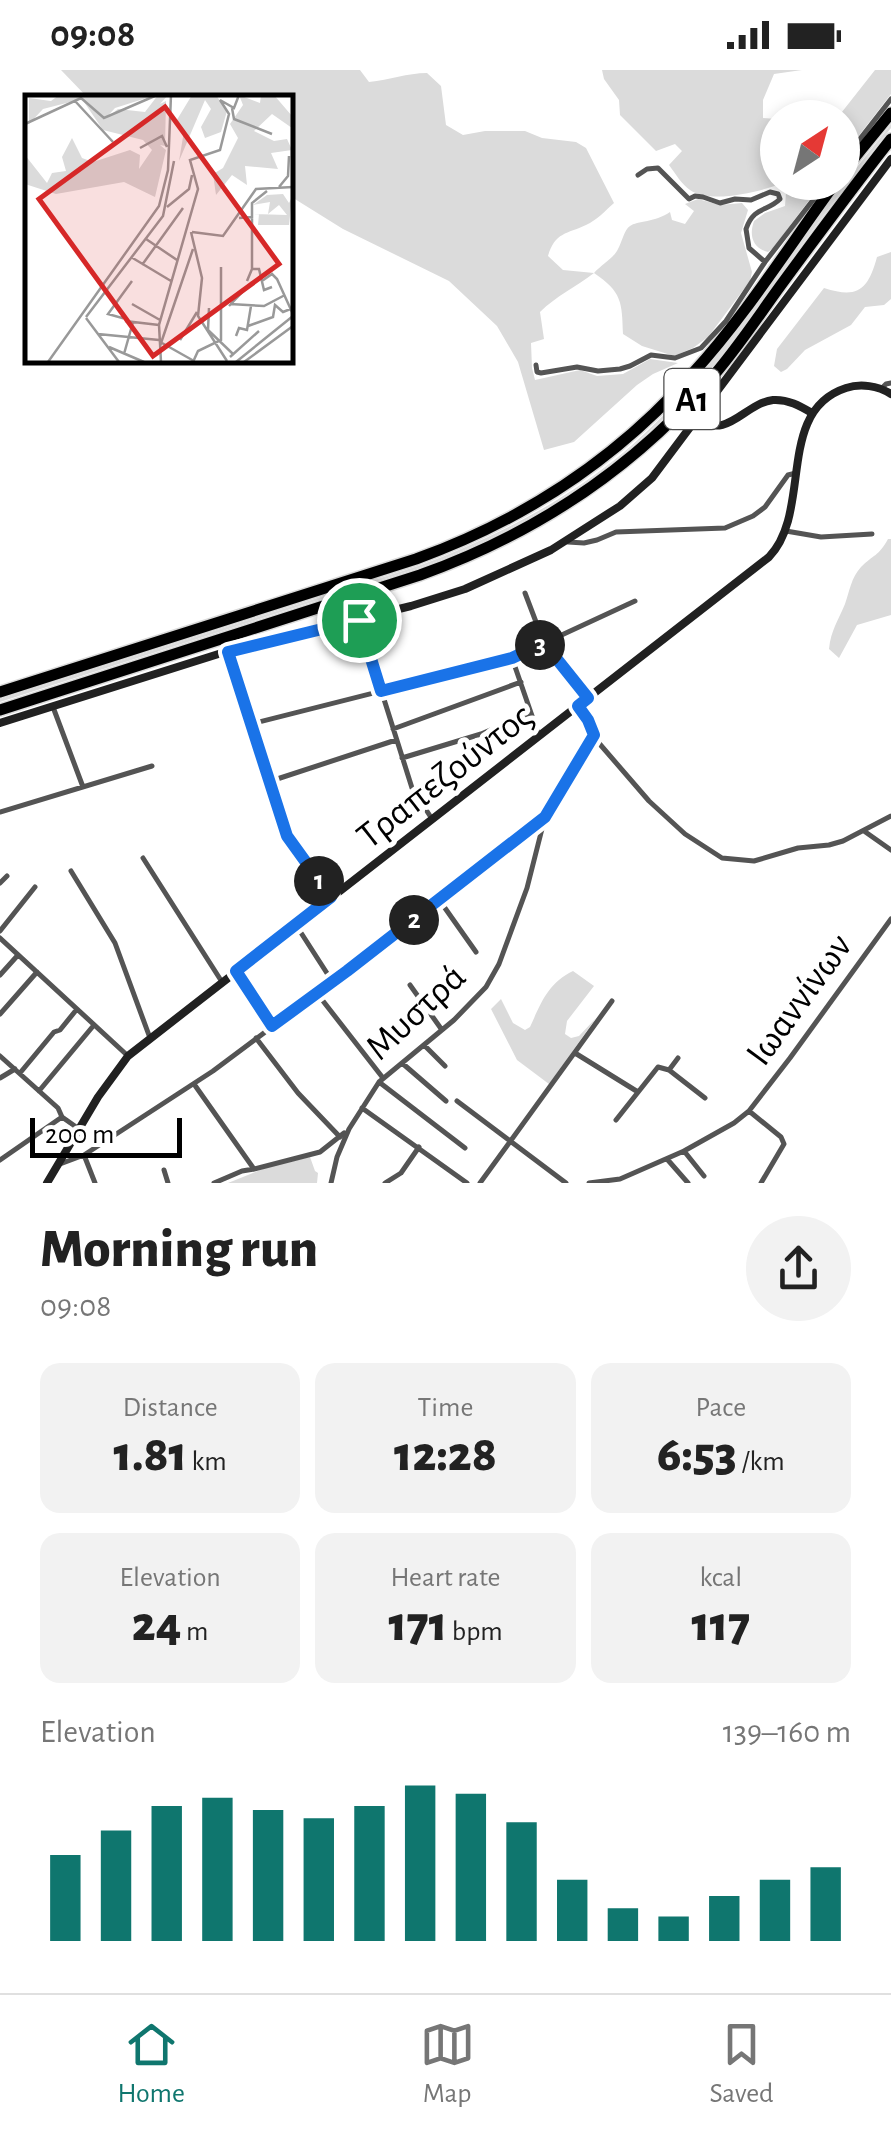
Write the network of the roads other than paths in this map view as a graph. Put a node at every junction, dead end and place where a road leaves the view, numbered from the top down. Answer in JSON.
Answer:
{"nodes":[{"id":1,"x":891,"y":100,"type":"edge"},
{"id":2,"x":891,"y":113,"type":"edge"},
{"id":3,"x":860,"y":139,"type":"edge"},
{"id":4,"x":891,"y":139,"type":"edge"},
{"id":5,"x":860,"y":151,"type":"edge"},
{"id":6,"x":891,"y":158,"type":"edge"},
{"id":7,"x":638,"y":174,"type":"dead end"},
{"id":8,"x":812,"y":200,"type":"edge"},
{"id":9,"x":823,"y":200,"type":"edge"},
{"id":10,"x":765,"y":262,"type":"junction"},
{"id":11,"x":536,"y":365,"type":"dead end"},
{"id":12,"x":891,"y":382,"type":"edge"},
{"id":13,"x":882,"y":388,"type":"junction"},
{"id":14,"x":891,"y":394,"type":"edge"},
{"id":15,"x":812,"y":413,"type":"junction"},
{"id":16,"x":697,"y":418,"type":"junction"},
{"id":17,"x":796,"y":472,"type":"junction"},
{"id":18,"x":786,"y":531,"type":"junction"},
{"id":19,"x":872,"y":534,"type":"dead end"},
{"id":20,"x":565,"y":542,"type":"junction"},
{"id":21,"x":525,"y":593,"type":"dead end"},
{"id":22,"x":635,"y":600,"type":"dead end"},
{"id":23,"x":359,"y":620,"type":"junction"},
{"id":24,"x":544,"y":643,"type":"junction"},
{"id":25,"x":228,"y":652,"type":"junction"},
{"id":26,"x":512,"y":658,"type":"junction"},
{"id":27,"x":520,"y":682,"type":"junction"},
{"id":28,"x":381,"y":691,"type":"junction"},
{"id":29,"x":0,"y":692,"type":"edge"},
{"id":30,"x":588,"y":698,"type":"junction"},
{"id":31,"x":578,"y":706,"type":"junction"},
{"id":32,"x":53,"y":707,"type":"junction"},
{"id":33,"x":0,"y":710,"type":"edge"},
{"id":34,"x":531,"y":712,"type":"junction"},
{"id":35,"x":0,"y":724,"type":"edge"},
{"id":36,"x":251,"y":724,"type":"junction"},
{"id":37,"x":393,"y":730,"type":"junction"},
{"id":38,"x":594,"y":735,"type":"junction"},
{"id":39,"x":538,"y":736,"type":"junction"},
{"id":40,"x":396,"y":739,"type":"junction"},
{"id":41,"x":402,"y":758,"type":"junction"},
{"id":42,"x":152,"y":766,"type":"dead end"},
{"id":43,"x":271,"y":782,"type":"junction"},
{"id":44,"x":83,"y":787,"type":"junction"},
{"id":45,"x":0,"y":812,"type":"edge"},
{"id":46,"x":891,"y":816,"type":"edge"},
{"id":47,"x":545,"y":817,"type":"junction"},
{"id":48,"x":432,"y":819,"type":"junction"},
{"id":49,"x":864,"y":831,"type":"junction"},
{"id":50,"x":891,"y":850,"type":"edge"},
{"id":51,"x":143,"y":858,"type":"dead end"},
{"id":52,"x":71,"y":872,"type":"dead end"},
{"id":53,"x":6,"y":876,"type":"dead end"},
{"id":54,"x":0,"y":882,"type":"edge"},
{"id":55,"x":35,"y":887,"type":"dead end"},
{"id":56,"x":331,"y":897,"type":"junction"},
{"id":57,"x":440,"y":900,"type":"junction"},
{"id":58,"x":891,"y":918,"type":"edge"},
{"id":59,"x":296,"y":924,"type":"junction"},
{"id":60,"x":0,"y":934,"type":"edge"},
{"id":61,"x":476,"y":952,"type":"dead end"},
{"id":62,"x":18,"y":954,"type":"junction"},
{"id":63,"x":236,"y":971,"type":"junction"},
{"id":64,"x":37,"y":972,"type":"junction"},
{"id":65,"x":0,"y":975,"type":"edge"},
{"id":66,"x":332,"y":981,"type":"junction"},
{"id":67,"x":222,"y":982,"type":"junction"},
{"id":68,"x":410,"y":985,"type":"dead end"},
{"id":69,"x":316,"y":992,"type":"junction"},
{"id":70,"x":612,"y":1001,"type":"dead end"},
{"id":71,"x":77,"y":1010,"type":"junction"},
{"id":72,"x":0,"y":1014,"type":"edge"},
{"id":73,"x":94,"y":1024,"type":"junction"},
{"id":74,"x":272,"y":1026,"type":"junction"},
{"id":75,"x":442,"y":1030,"type":"junction"},
{"id":76,"x":150,"y":1038,"type":"junction"},
{"id":77,"x":256,"y":1038,"type":"junction"},
{"id":78,"x":424,"y":1045,"type":"junction"},
{"id":79,"x":575,"y":1053,"type":"junction"},
{"id":80,"x":0,"y":1056,"type":"edge"},
{"id":81,"x":128,"y":1056,"type":"junction"},
{"id":82,"x":678,"y":1058,"type":"dead end"},
{"id":83,"x":402,"y":1062,"type":"junction"},
{"id":84,"x":445,"y":1066,"type":"dead end"},
{"id":85,"x":669,"y":1070,"type":"junction"},
{"id":86,"x":18,"y":1071,"type":"junction"},
{"id":87,"x":0,"y":1078,"type":"edge"},
{"id":88,"x":381,"y":1080,"type":"junction"},
{"id":89,"x":194,"y":1084,"type":"junction"},
{"id":90,"x":39,"y":1091,"type":"junction"},
{"id":91,"x":638,"y":1092,"type":"junction"},
{"id":92,"x":705,"y":1098,"type":"dead end"},
{"id":93,"x":457,"y":1101,"type":"dead end"},
{"id":94,"x":446,"y":1102,"type":"dead end"},
{"id":95,"x":362,"y":1108,"type":"junction"},
{"id":96,"x":749,"y":1112,"type":"junction"},
{"id":97,"x":62,"y":1117,"type":"junction"},
{"id":98,"x":616,"y":1120,"type":"dead end"},
{"id":99,"x":79,"y":1129,"type":"junction"},
{"id":100,"x":349,"y":1129,"type":"junction"},
{"id":101,"x":340,"y":1137,"type":"junction"},
{"id":102,"x":510,"y":1141,"type":"junction"},
{"id":103,"x":419,"y":1147,"type":"junction"},
{"id":104,"x":465,"y":1148,"type":"dead end"},
{"id":105,"x":684,"y":1151,"type":"junction"},
{"id":106,"x":84,"y":1154,"type":"junction"},
{"id":107,"x":666,"y":1158,"type":"junction"},
{"id":108,"x":0,"y":1160,"type":"edge"},
{"id":109,"x":57,"y":1166,"type":"junction"},
{"id":110,"x":164,"y":1170,"type":"dead end"},
{"id":111,"x":254,"y":1170,"type":"junction"},
{"id":112,"x":704,"y":1176,"type":"dead end"},
{"id":113,"x":616,"y":1182,"type":"edge"},
{"id":114,"x":47,"y":1183,"type":"edge"},
{"id":115,"x":95,"y":1183,"type":"edge"},
{"id":116,"x":168,"y":1183,"type":"edge"},
{"id":117,"x":214,"y":1183,"type":"edge"},
{"id":118,"x":330,"y":1183,"type":"edge"},
{"id":119,"x":384,"y":1183,"type":"edge"},
{"id":120,"x":467,"y":1183,"type":"edge"},
{"id":121,"x":480,"y":1183,"type":"edge"},
{"id":122,"x":566,"y":1183,"type":"edge"},
{"id":123,"x":588,"y":1183,"type":"edge"},
{"id":124,"x":688,"y":1183,"type":"edge"},
{"id":125,"x":762,"y":1183,"type":"edge"}],
"edges":[{"from":1,"to":3,"type":"street"},
{"from":2,"to":5,"type":"highway"},
{"from":4,"to":33,"type":"highway","number":"Α1"},
{"from":6,"to":16,"type":"main road"},
{"from":7,"to":10,"type":"street"},
{"from":8,"to":10,"type":"street"},
{"from":9,"to":29,"type":"highway","number":"Α1"},
{"from":10,"to":11,"type":"street"},
{"from":12,"to":13,"type":"street"},
{"from":13,"to":14,"type":"main road"},
{"from":13,"to":15,"type":"main road"},
{"from":15,"to":16,"type":"main road"},
{"from":15,"to":17,"type":"main road"},
{"from":16,"to":20,"type":"main road"},
{"from":17,"to":18,"type":"main road"},
{"from":17,"to":20,"type":"street"},
{"from":18,"to":19,"type":"street"},
{"from":18,"to":30,"type":"main road","name":"Τραπεζούντος"},
{"from":20,"to":23,"type":"main road"},
{"from":21,"to":24,"type":"street"},
{"from":22,"to":24,"type":"street"},
{"from":23,"to":25,"type":"main road"},
{"from":23,"to":28,"type":"street"},
{"from":24,"to":26,"type":"street"},
{"from":24,"to":30,"type":"street"},
{"from":25,"to":32,"type":"main road"},
{"from":25,"to":36,"type":"street"},
{"from":26,"to":27,"type":"street"},
{"from":26,"to":28,"type":"street"},
{"from":27,"to":34,"type":"street"},
{"from":27,"to":37,"type":"street"},
{"from":28,"to":36,"type":"street"},
{"from":28,"to":37,"type":"street"},
{"from":30,"to":31,"type":"main road","name":"Τραπεζούντος"},
{"from":31,"to":38,"type":"street"},
{"from":31,"to":39,"type":"main road","name":"Τραπεζούντος"},
{"from":32,"to":35,"type":"main road"},
{"from":32,"to":44,"type":"street"},
{"from":34,"to":39,"type":"street"},
{"from":34,"to":41,"type":"street"},
{"from":36,"to":43,"type":"street"},
{"from":37,"to":40,"type":"street"},
{"from":38,"to":47,"type":"street"},
{"from":38,"to":49,"type":"street"},
{"from":39,"to":48,"type":"main road","name":"Τραπεζούντος"},
{"from":40,"to":41,"type":"street"},
{"from":40,"to":43,"type":"street"},
{"from":41,"to":48,"type":"street"},
{"from":42,"to":44,"type":"street"},
{"from":43,"to":56,"type":"street"},
{"from":44,"to":45,"type":"street"},
{"from":46,"to":49,"type":"street"},
{"from":47,"to":57,"type":"street"},
{"from":47,"to":75,"type":"street","name":"Μυστρά"},
{"from":48,"to":56,"type":"main road","name":"Τραπεζούντος"},
{"from":49,"to":50,"type":"street"},
{"from":51,"to":67,"type":"street"},
{"from":52,"to":76,"type":"street"},
{"from":53,"to":54,"type":"street"},
{"from":55,"to":60,"type":"street"},
{"from":56,"to":59,"type":"main road","name":"Τραπεζούντος"},
{"from":57,"to":61,"type":"street"},
{"from":57,"to":66,"type":"street"},
{"from":58,"to":96,"type":"street","name":"Ιωαννίνων"},
{"from":59,"to":63,"type":"main road","name":"Τραπεζούντος"},
{"from":59,"to":66,"type":"street"},
{"from":60,"to":62,"type":"street"},
{"from":62,"to":64,"type":"street"},
{"from":62,"to":65,"type":"street"},
{"from":63,"to":67,"type":"main road","name":"Τραπεζούντος"},
{"from":63,"to":74,"type":"street"},
{"from":64,"to":71,"type":"street"},
{"from":64,"to":72,"type":"street"},
{"from":66,"to":69,"type":"street"},
{"from":67,"to":76,"type":"main road","name":"Τραπεζούντος"},
{"from":68,"to":75,"type":"street"},
{"from":69,"to":74,"type":"street"},
{"from":69,"to":88,"type":"street"},
{"from":70,"to":79,"type":"street"},
{"from":71,"to":73,"type":"street"},
{"from":71,"to":86,"type":"street"},
{"from":73,"to":81,"type":"street"},
{"from":73,"to":90,"type":"street"},
{"from":74,"to":77,"type":"street"},
{"from":75,"to":78,"type":"street","name":"Μυστρά"},
{"from":76,"to":81,"type":"main road","name":"Τραπεζούντος"},
{"from":77,"to":89,"type":"street"},
{"from":77,"to":101,"type":"street"},
{"from":78,"to":83,"type":"street","name":"Μυστρά"},
{"from":78,"to":84,"type":"street"},
{"from":79,"to":91,"type":"street"},
{"from":79,"to":102,"type":"street"},
{"from":80,"to":86,"type":"street"},
{"from":81,"to":99,"type":"main road","name":"Τραπεζούντος"},
{"from":82,"to":85,"type":"street"},
{"from":83,"to":88,"type":"street","name":"Μυστρά"},
{"from":83,"to":94,"type":"street"},
{"from":85,"to":91,"type":"street"},
{"from":85,"to":92,"type":"street"},
{"from":86,"to":87,"type":"street"},
{"from":86,"to":90,"type":"street"},
{"from":88,"to":95,"type":"street","name":"Μυστρά"},
{"from":88,"to":104,"type":"street"},
{"from":89,"to":106,"type":"street"},
{"from":89,"to":111,"type":"street"},
{"from":90,"to":97,"type":"street"},
{"from":91,"to":98,"type":"street"},
{"from":93,"to":102,"type":"street"},
{"from":95,"to":100,"type":"street","name":"Μυστρά"},
{"from":95,"to":103,"type":"street"},
{"from":96,"to":105,"type":"street"},
{"from":96,"to":125,"type":"street"},
{"from":97,"to":99,"type":"street"},
{"from":97,"to":108,"type":"street"},
{"from":99,"to":109,"type":"main road","name":"Τραπεζούντος"},
{"from":100,"to":101,"type":"street"},
{"from":100,"to":118,"type":"street","name":"Μυστρά"},
{"from":101,"to":111,"type":"street"},
{"from":102,"to":121,"type":"street"},
{"from":102,"to":122,"type":"street"},
{"from":103,"to":119,"type":"street"},
{"from":103,"to":120,"type":"street"},
{"from":105,"to":107,"type":"street"},
{"from":105,"to":112,"type":"street"},
{"from":106,"to":109,"type":"street"},
{"from":106,"to":115,"type":"street"},
{"from":107,"to":113,"type":"street"},
{"from":107,"to":124,"type":"street"},
{"from":109,"to":114,"type":"main road","name":"Τραπεζούντος"},
{"from":110,"to":116,"type":"street"},
{"from":111,"to":117,"type":"street"},
{"from":113,"to":123,"type":"street"}]}
